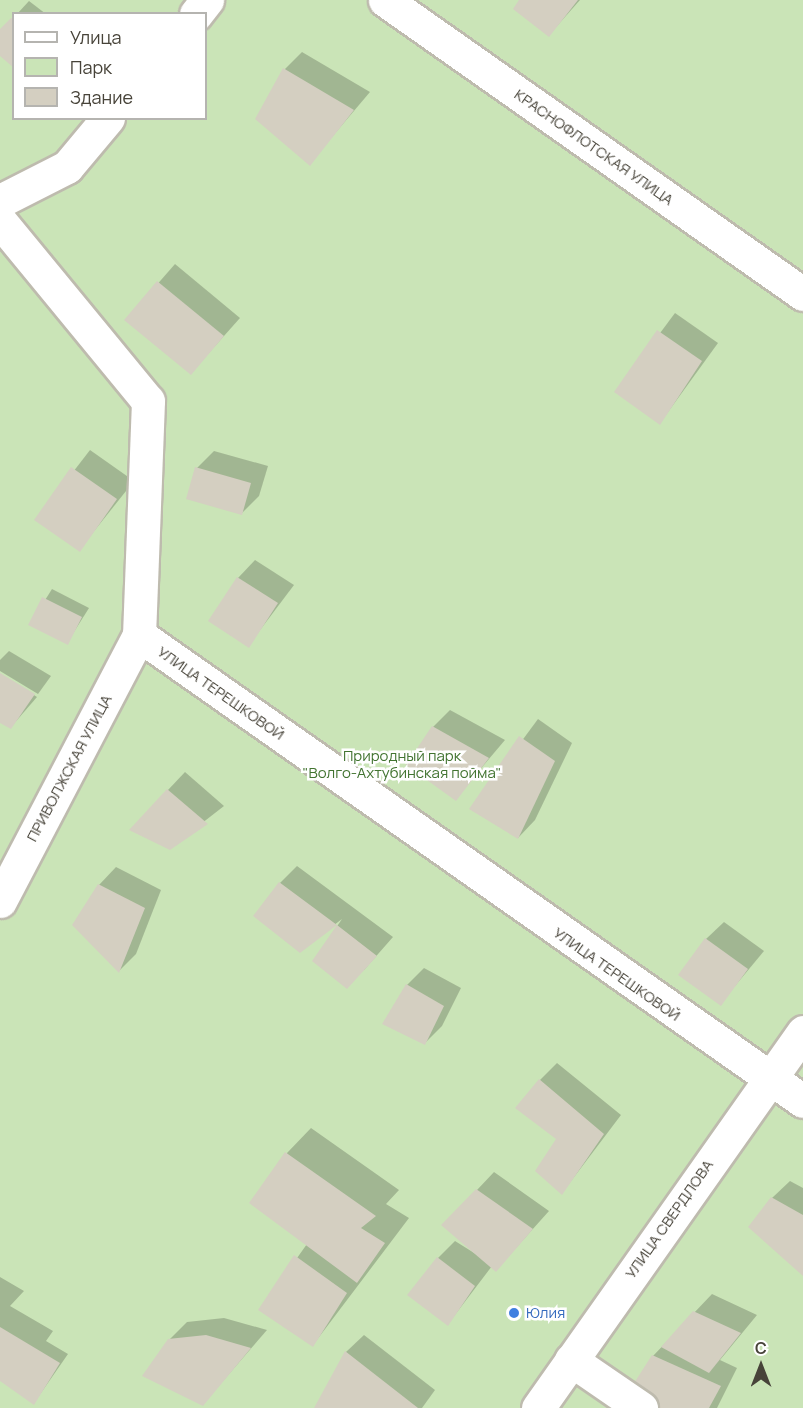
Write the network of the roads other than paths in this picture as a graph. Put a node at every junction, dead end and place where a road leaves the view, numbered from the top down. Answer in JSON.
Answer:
{"nodes":[{"id":1,"x":207,"y":0,"type":"edge"},
{"id":2,"x":385,"y":0,"type":"edge"},
{"id":3,"x":197,"y":12,"type":"edge"},
{"id":4,"x":106,"y":120,"type":"edge"},
{"id":5,"x":0,"y":201,"type":"edge"},
{"id":6,"x":0,"y":221,"type":"edge"},
{"id":7,"x":803,"y":294,"type":"edge"},
{"id":8,"x":139,"y":635,"type":"junction"},
{"id":9,"x":0,"y":901,"type":"edge"},
{"id":10,"x":803,"y":1032,"type":"edge"},
{"id":11,"x":766,"y":1080,"type":"junction"},
{"id":12,"x":803,"y":1101,"type":"edge"},
{"id":13,"x":571,"y":1360,"type":"junction"},
{"id":14,"x":538,"y":1408,"type":"edge"},
{"id":15,"x":641,"y":1408,"type":"edge"}],
"edges":[{"from":1,"to":3,"type":"street"},
{"from":2,"to":7,"type":"street","name":"КРАСНОФЛОТСКАЯ УЛИЦА"},
{"from":4,"to":5,"type":"street"},
{"from":6,"to":8,"type":"street"},
{"from":8,"to":9,"type":"street","name":"ПРИВОЛЖСКАЯ УЛИЦА"},
{"from":8,"to":11,"type":"street","name":"УЛИЦА ТЕРЕШКОВОЙ"},
{"from":10,"to":11,"type":"street","name":"УЛИЦА СВЕРДЛОВА"},
{"from":11,"to":12,"type":"street","name":"УЛИЦА ТЕРЕШКОВОЙ"},
{"from":11,"to":13,"type":"street","name":"УЛИЦА СВЕРДЛОВА"},
{"from":13,"to":14,"type":"street","name":"УЛИЦА СВЕРДЛОВА"},
{"from":13,"to":15,"type":"street"}]}
